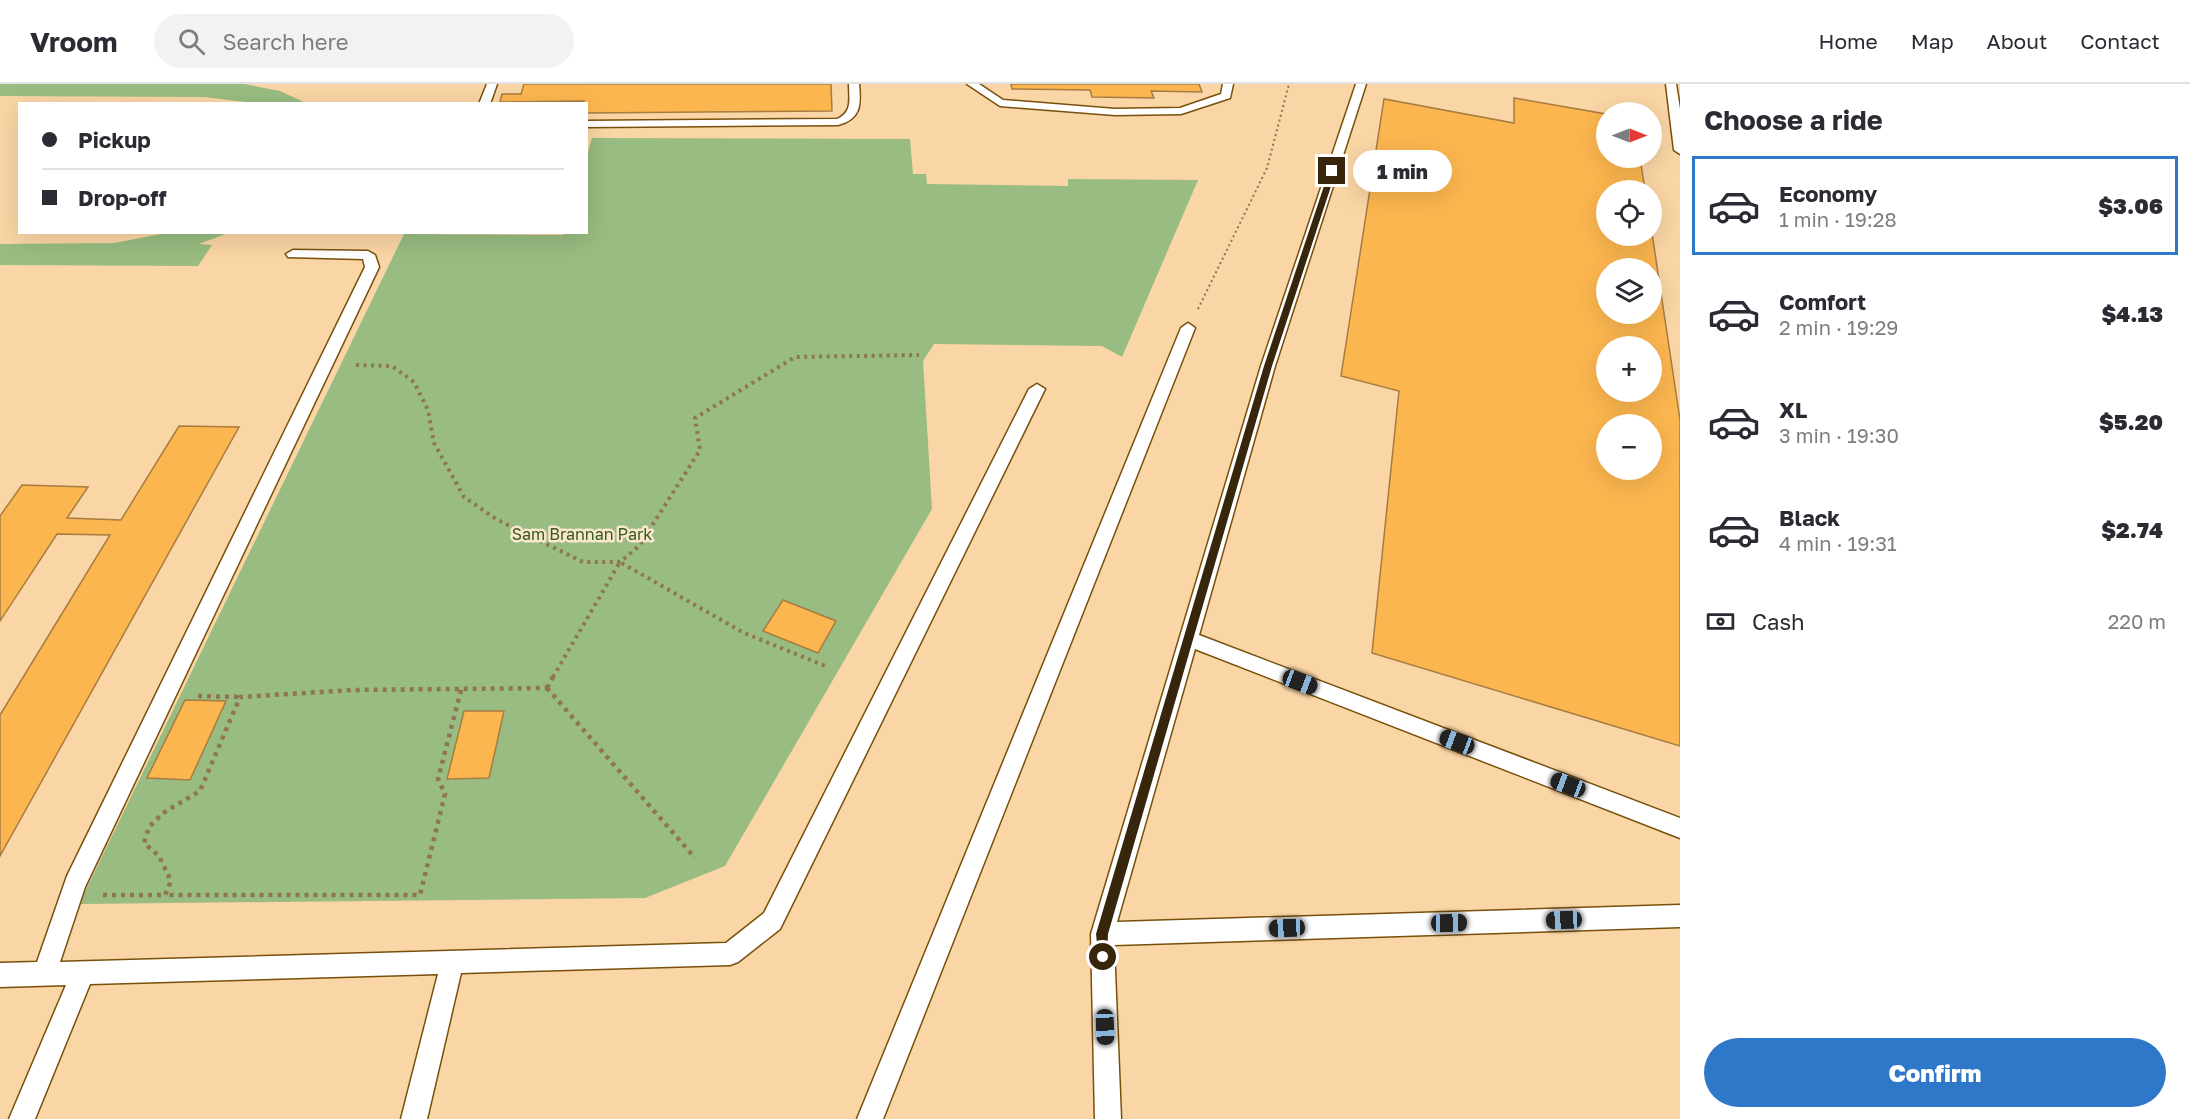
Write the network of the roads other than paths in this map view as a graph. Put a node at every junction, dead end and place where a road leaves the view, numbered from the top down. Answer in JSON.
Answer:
{"nodes":[{"id":1,"x":492,"y":84,"type":"edge"},
{"id":2,"x":854,"y":84,"type":"edge"},
{"id":3,"x":972,"y":84,"type":"edge"},
{"id":4,"x":1228,"y":84,"type":"edge"},
{"id":5,"x":1361,"y":84,"type":"edge"},
{"id":6,"x":1671,"y":84,"type":"edge"},
{"id":7,"x":485,"y":102,"type":"edge"},
{"id":8,"x":588,"y":124,"type":"edge"},
{"id":9,"x":1680,"y":150,"type":"edge"},
{"id":10,"x":293,"y":254,"type":"dead end"},
{"id":11,"x":1188,"y":328,"type":"road end"},
{"id":12,"x":1037,"y":389,"type":"dead end"},
{"id":13,"x":1189,"y":639,"type":"junction"},
{"id":14,"x":1680,"y":828,"type":"edge"},
{"id":15,"x":1680,"y":916,"type":"edge"},
{"id":16,"x":1102,"y":934,"type":"junction"},
{"id":17,"x":452,"y":962,"type":"junction"},
{"id":18,"x":83,"y":973,"type":"junction"},
{"id":19,"x":44,"y":974,"type":"junction"},
{"id":20,"x":0,"y":975,"type":"edge"},
{"id":21,"x":22,"y":1119,"type":"edge"},
{"id":22,"x":414,"y":1119,"type":"edge"},
{"id":23,"x":870,"y":1119,"type":"edge"},
{"id":24,"x":1108,"y":1119,"type":"edge"}],
"edges":[{"from":1,"to":7,"type":"lane"},
{"from":2,"to":8,"type":"lane"},
{"from":3,"to":4,"type":"lane"},
{"from":5,"to":13,"type":"lane"},
{"from":6,"to":9,"type":"lane"},
{"from":10,"to":19,"type":"lane"},
{"from":11,"to":23,"type":"lane"},
{"from":12,"to":17,"type":"lane"},
{"from":13,"to":14,"type":"lane"},
{"from":13,"to":16,"type":"lane"},
{"from":15,"to":16,"type":"lane"},
{"from":16,"to":24,"type":"lane"},
{"from":17,"to":18,"type":"lane"},
{"from":17,"to":22,"type":"lane"},
{"from":18,"to":19,"type":"lane"},
{"from":18,"to":21,"type":"lane"},
{"from":19,"to":20,"type":"lane"}]}
